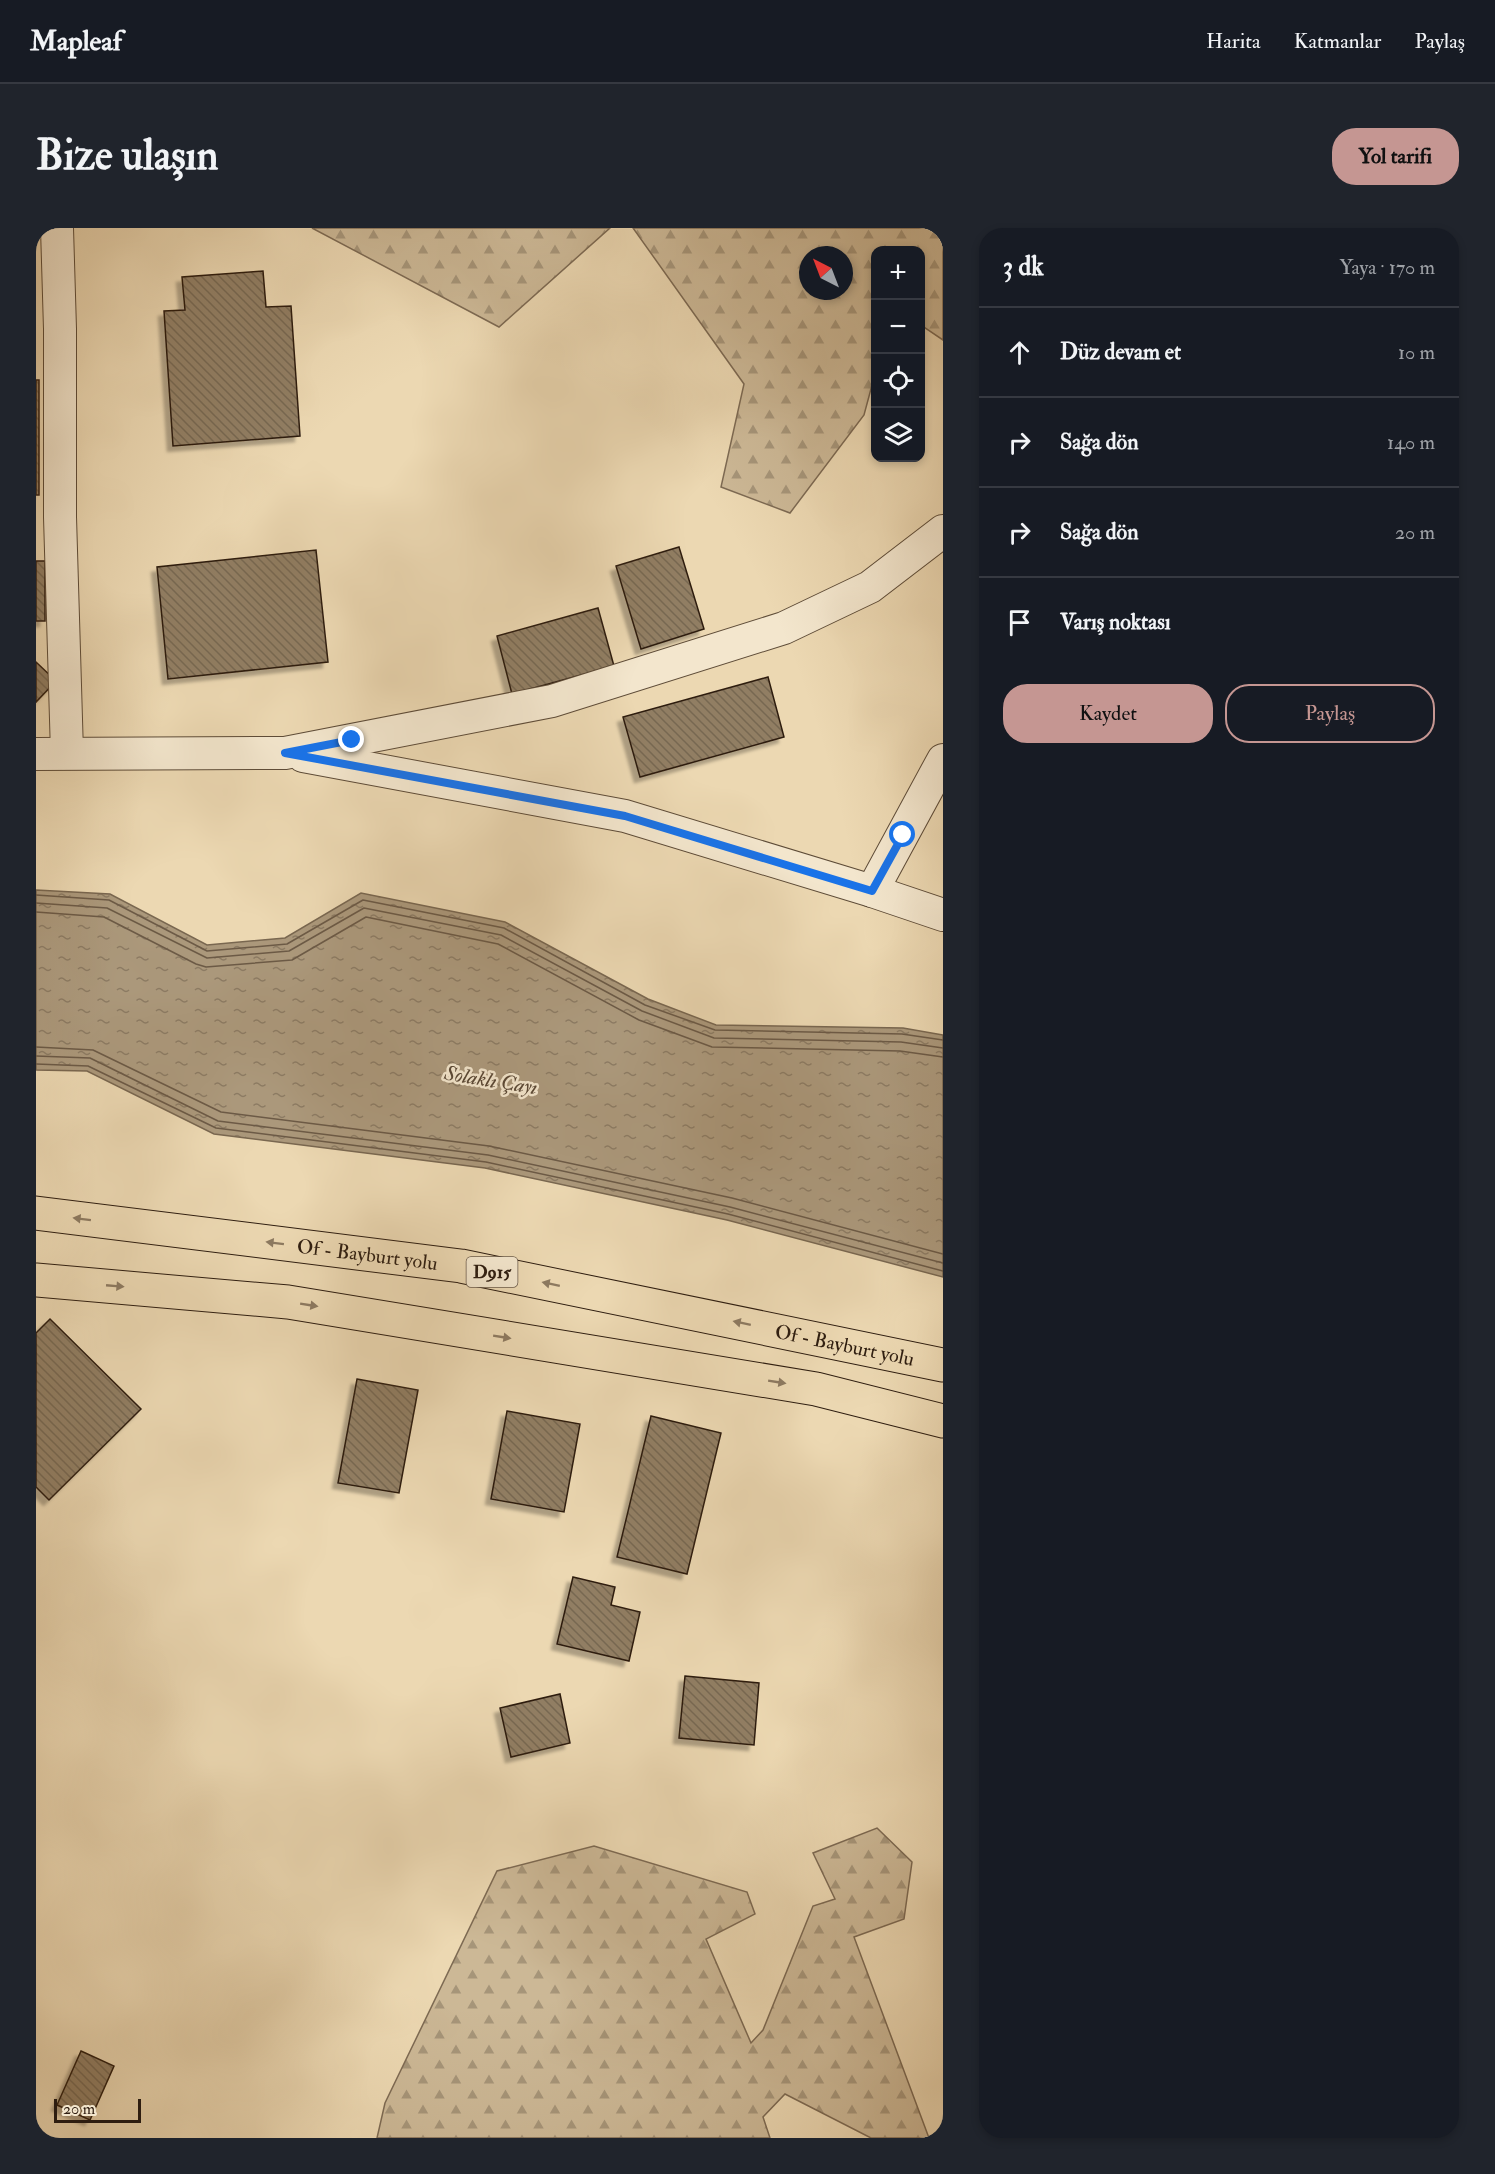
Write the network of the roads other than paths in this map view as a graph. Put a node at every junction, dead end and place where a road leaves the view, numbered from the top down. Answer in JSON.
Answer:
{"nodes":[{"id":1,"x":57,"y":228,"type":"edge"},
{"id":2,"x":48,"y":330,"type":"edge"},
{"id":3,"x":48,"y":518,"type":"edge"},
{"id":4,"x":943,"y":531,"type":"edge"},
{"id":5,"x":67,"y":753,"type":"junction"},
{"id":6,"x":285,"y":753,"type":"junction"},
{"id":7,"x":36,"y":754,"type":"edge"},
{"id":8,"x":943,"y":760,"type":"edge"},
{"id":9,"x":872,"y":891,"type":"junction"},
{"id":10,"x":943,"y":915,"type":"edge"},
{"id":11,"x":36,"y":1213,"type":"edge"},
{"id":12,"x":36,"y":1280,"type":"edge"},
{"id":13,"x":943,"y":1365,"type":"edge"},
{"id":14,"x":943,"y":1421,"type":"edge"}],
"edges":[{"from":1,"to":2,"type":"street"},
{"from":2,"to":3,"type":"street"},
{"from":3,"to":5,"type":"street"},
{"from":4,"to":6,"type":"street"},
{"from":5,"to":6,"type":"street"},
{"from":5,"to":7,"type":"street"},
{"from":6,"to":9,"type":"street"},
{"from":8,"to":9,"type":"street"},
{"from":9,"to":10,"type":"street"},
{"from":13,"to":11,"type":"highway","name":"Of - Bayburt yolu","number":"D915","one_way":true},
{"from":12,"to":14,"type":"highway","one_way":true}]}
